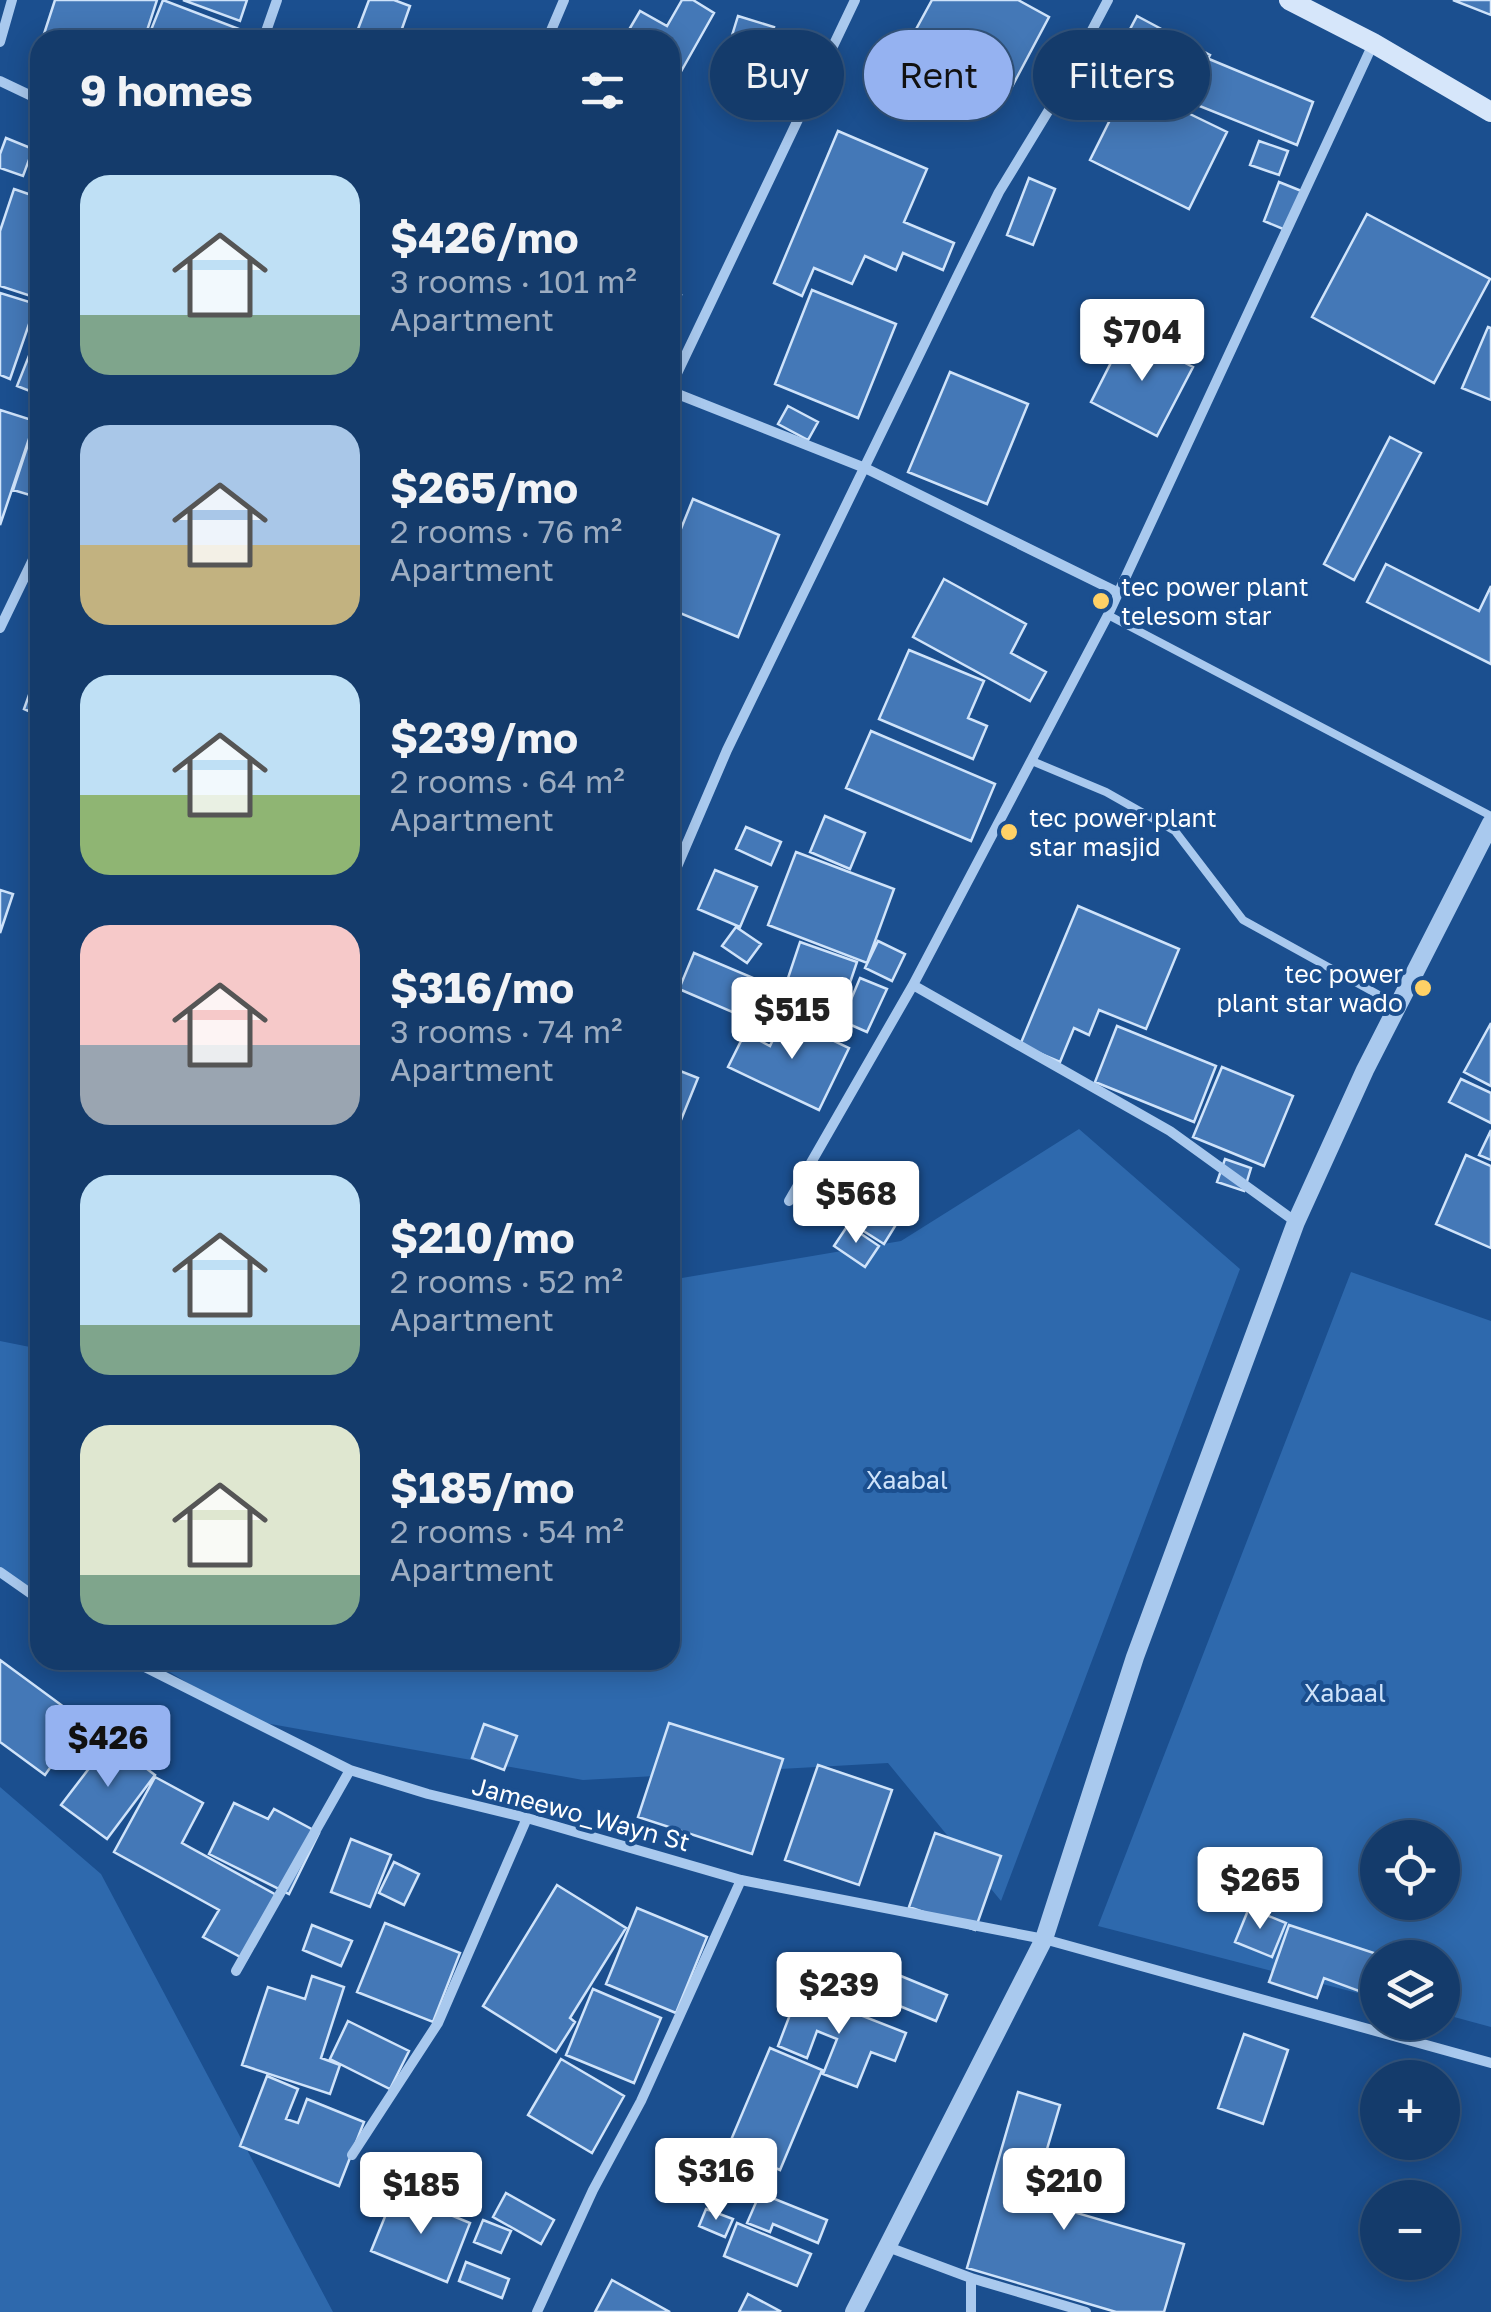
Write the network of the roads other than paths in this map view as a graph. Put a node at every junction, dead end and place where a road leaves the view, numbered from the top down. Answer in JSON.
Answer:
{"nodes":[{"id":1,"x":12,"y":0,"type":"edge"},
{"id":2,"x":276,"y":0,"type":"edge"},
{"id":3,"x":564,"y":0,"type":"edge"},
{"id":4,"x":856,"y":0,"type":"edge"},
{"id":5,"x":1108,"y":0,"type":"edge"},
{"id":6,"x":1296,"y":2,"type":"edge"},
{"id":7,"x":266,"y":30,"type":"edge"},
{"id":8,"x":551,"y":30,"type":"edge"},
{"id":9,"x":0,"y":42,"type":"edge"},
{"id":10,"x":1373,"y":43,"type":"junction"},
{"id":11,"x":0,"y":82,"type":"edge"},
{"id":12,"x":30,"y":96,"type":"edge"},
{"id":13,"x":1491,"y":112,"type":"edge"},
{"id":14,"x":680,"y":369,"type":"edge"},
{"id":15,"x":680,"y":394,"type":"edge"},
{"id":16,"x":865,"y":468,"type":"junction"},
{"id":17,"x":30,"y":565,"type":"edge"},
{"id":18,"x":1120,"y":593,"type":"junction"},
{"id":19,"x":1108,"y":615,"type":"junction"},
{"id":20,"x":0,"y":628,"type":"edge"},
{"id":21,"x":1032,"y":761,"type":"junction"},
{"id":22,"x":1491,"y":820,"type":"edge"},
{"id":23,"x":680,"y":860,"type":"edge"},
{"id":24,"x":913,"y":984,"type":"junction"},
{"id":25,"x":1398,"y":1005,"type":"junction"},
{"id":26,"x":788,"y":1202,"type":"dead end"},
{"id":27,"x":1296,"y":1222,"type":"junction"},
{"id":28,"x":0,"y":1572,"type":"edge"},
{"id":29,"x":30,"y":1593,"type":"edge"},
{"id":30,"x":152,"y":1670,"type":"edge"},
{"id":31,"x":350,"y":1770,"type":"junction"},
{"id":32,"x":527,"y":1818,"type":"junction"},
{"id":33,"x":741,"y":1880,"type":"junction"},
{"id":34,"x":1044,"y":1938,"type":"junction"},
{"id":35,"x":236,"y":1971,"type":"dead end"},
{"id":36,"x":1491,"y":2062,"type":"edge"},
{"id":37,"x":352,"y":2156,"type":"dead end"},
{"id":38,"x":888,"y":2246,"type":"junction"},
{"id":39,"x":971,"y":2278,"type":"junction"},
{"id":40,"x":538,"y":2312,"type":"edge"},
{"id":41,"x":854,"y":2312,"type":"edge"},
{"id":42,"x":971,"y":2312,"type":"edge"},
{"id":43,"x":1086,"y":2312,"type":"edge"}],
"edges":[{"from":1,"to":9,"type":"street"},
{"from":2,"to":7,"type":"street"},
{"from":3,"to":8,"type":"street"},
{"from":4,"to":14,"type":"street"},
{"from":5,"to":16,"type":"street"},
{"from":6,"to":10,"type":"main road"},
{"from":10,"to":13,"type":"main road"},
{"from":10,"to":18,"type":"street"},
{"from":11,"to":12,"type":"street"},
{"from":15,"to":16,"type":"street"},
{"from":16,"to":18,"type":"street"},
{"from":16,"to":23,"type":"street"},
{"from":17,"to":20,"type":"street"},
{"from":18,"to":19,"type":"street"},
{"from":19,"to":21,"type":"street"},
{"from":19,"to":22,"type":"lane"},
{"from":21,"to":24,"type":"street"},
{"from":21,"to":25,"type":"lane"},
{"from":22,"to":25,"type":"street"},
{"from":24,"to":26,"type":"street"},
{"from":24,"to":27,"type":"street"},
{"from":25,"to":27,"type":"street"},
{"from":27,"to":34,"type":"street"},
{"from":28,"to":29,"type":"street"},
{"from":30,"to":31,"type":"street","name":"Jameewo_Wayn St"},
{"from":31,"to":32,"type":"street","name":"Jameewo_Wayn St"},
{"from":31,"to":35,"type":"street"},
{"from":32,"to":33,"type":"street","name":"Jameewo_Wayn St"},
{"from":32,"to":37,"type":"street"},
{"from":33,"to":34,"type":"street","name":"Jameewo_Wayn St"},
{"from":33,"to":40,"type":"street"},
{"from":34,"to":36,"type":"street","name":"Jameewo_Wayn St"},
{"from":34,"to":38,"type":"street"},
{"from":38,"to":39,"type":"street"},
{"from":38,"to":41,"type":"street"},
{"from":39,"to":42,"type":"street"},
{"from":39,"to":43,"type":"street"}]}
